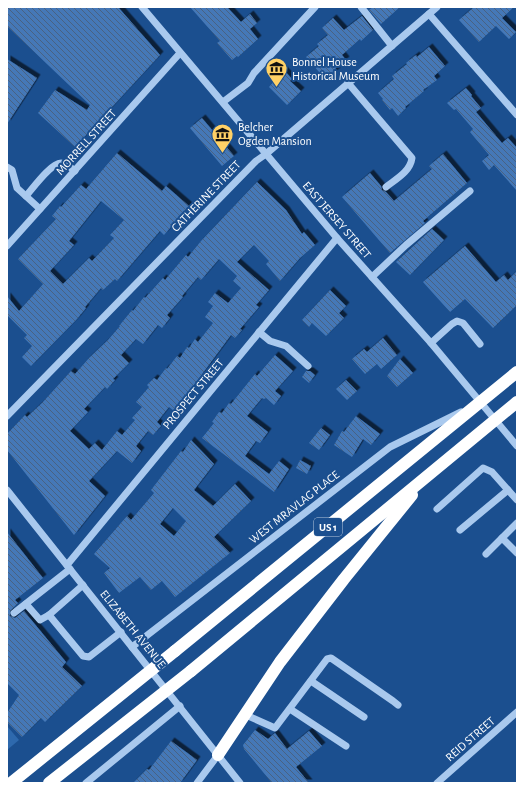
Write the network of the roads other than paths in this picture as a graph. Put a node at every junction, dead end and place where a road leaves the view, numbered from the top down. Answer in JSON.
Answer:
{"nodes":[{"id":1,"x":142,"y":7,"type":"edge"},
{"id":2,"x":315,"y":7,"type":"edge"},
{"id":3,"x":361,"y":7,"type":"edge"},
{"id":4,"x":437,"y":7,"type":"edge"},
{"id":5,"x":429,"y":14,"type":"junction"},
{"id":6,"x":392,"y":46,"type":"junction"},
{"id":7,"x":180,"y":53,"type":"junction"},
{"id":8,"x":348,"y":83,"type":"junction"},
{"id":9,"x":223,"y":102,"type":"junction"},
{"id":10,"x":517,"y":115,"type":"edge"},
{"id":11,"x":266,"y":154,"type":"junction"},
{"id":12,"x":7,"y":167,"type":"edge"},
{"id":13,"x":74,"y":171,"type":"junction"},
{"id":14,"x":386,"y":187,"type":"dead end"},
{"id":15,"x":470,"y":191,"type":"dead end"},
{"id":16,"x":26,"y":196,"type":"junction"},
{"id":17,"x":40,"y":209,"type":"junction"},
{"id":18,"x":337,"y":238,"type":"junction"},
{"id":19,"x":7,"y":246,"type":"edge"},
{"id":20,"x":372,"y":277,"type":"junction"},
{"id":21,"x":259,"y":332,"type":"junction"},
{"id":22,"x":430,"y":343,"type":"junction"},
{"id":23,"x":480,"y":344,"type":"dead end"},
{"id":24,"x":308,"y":366,"type":"dead end"},
{"id":25,"x":517,"y":372,"type":"edge"},
{"id":26,"x":517,"y":402,"type":"edge"},
{"id":27,"x":481,"y":403,"type":"junction"},
{"id":28,"x":7,"y":416,"type":"edge"},
{"id":29,"x":495,"y":420,"type":"junction"},
{"id":30,"x":517,"y":446,"type":"edge"},
{"id":31,"x":430,"y":473,"type":"junction"},
{"id":32,"x":7,"y":490,"type":"edge"},
{"id":33,"x":508,"y":490,"type":"junction"},
{"id":34,"x":517,"y":500,"type":"edge"},
{"id":35,"x":437,"y":508,"type":"dead end"},
{"id":36,"x":517,"y":523,"type":"edge"},
{"id":37,"x":460,"y":530,"type":"dead end"},
{"id":38,"x":502,"y":538,"type":"junction"},
{"id":39,"x":517,"y":553,"type":"edge"},
{"id":40,"x":486,"y":554,"type":"dead end"},
{"id":41,"x":69,"y":567,"type":"junction"},
{"id":42,"x":83,"y":585,"type":"junction"},
{"id":43,"x":26,"y":604,"type":"junction"},
{"id":44,"x":14,"y":613,"type":"dead end"},
{"id":45,"x":49,"y":615,"type":"junction"},
{"id":46,"x":121,"y":632,"type":"junction"},
{"id":47,"x":132,"y":647,"type":"junction"},
{"id":48,"x":311,"y":681,"type":"junction"},
{"id":49,"x":398,"y":705,"type":"dead end"},
{"id":50,"x":180,"y":706,"type":"junction"},
{"id":51,"x":290,"y":709,"type":"junction"},
{"id":52,"x":517,"y":712,"type":"edge"},
{"id":53,"x":246,"y":715,"type":"junction"},
{"id":54,"x":364,"y":717,"type":"dead end"},
{"id":55,"x":346,"y":746,"type":"dead end"},
{"id":56,"x":218,"y":755,"type":"junction"},
{"id":57,"x":11,"y":783,"type":"edge"},
{"id":58,"x":49,"y":783,"type":"edge"},
{"id":59,"x":86,"y":783,"type":"edge"},
{"id":60,"x":197,"y":783,"type":"edge"},
{"id":61,"x":240,"y":783,"type":"edge"},
{"id":62,"x":437,"y":783,"type":"edge"}],
"edges":[{"from":1,"to":7,"type":"street","name":"EAST JERSEY STREET"},
{"from":2,"to":9,"type":"street"},
{"from":3,"to":6,"type":"street"},
{"from":4,"to":5,"type":"street","name":"CATHERINE STREET"},
{"from":5,"to":6,"type":"street","name":"CATHERINE STREET"},
{"from":5,"to":10,"type":"street"},
{"from":6,"to":8,"type":"street","name":"CATHERINE STREET"},
{"from":7,"to":9,"type":"street","name":"EAST JERSEY STREET"},
{"from":7,"to":13,"type":"street","name":"MORRELL STREET"},
{"from":8,"to":11,"type":"street","name":"CATHERINE STREET"},
{"from":8,"to":14,"type":"street"},
{"from":9,"to":11,"type":"street","name":"EAST JERSEY STREET"},
{"from":11,"to":18,"type":"street","name":"EAST JERSEY STREET"},
{"from":11,"to":28,"type":"street","name":"CATHERINE STREET"},
{"from":12,"to":16,"type":"street"},
{"from":13,"to":16,"type":"street"},
{"from":13,"to":17,"type":"street","name":"MORRELL STREET"},
{"from":15,"to":20,"type":"street"},
{"from":16,"to":17,"type":"street"},
{"from":17,"to":19,"type":"street","name":"MORRELL STREET"},
{"from":18,"to":20,"type":"street","name":"EAST JERSEY STREET"},
{"from":18,"to":21,"type":"street","name":"PROSPECT STREET"},
{"from":20,"to":22,"type":"street","name":"EAST JERSEY STREET"},
{"from":21,"to":24,"type":"street"},
{"from":21,"to":41,"type":"street","name":"PROSPECT STREET"},
{"from":22,"to":23,"type":"street"},
{"from":22,"to":27,"type":"street","name":"EAST JERSEY STREET"},
{"from":25,"to":27,"type":"highway","number":"US 1"},
{"from":26,"to":29,"type":"highway","number":"US 1"},
{"from":27,"to":29,"type":"street","name":"EAST JERSEY STREET"},
{"from":27,"to":47,"type":"street","name":"WEST MRAVLAG PLACE"},
{"from":27,"to":57,"type":"highway","number":"US 1","bridge":true},
{"from":29,"to":30,"type":"street","name":"EAST JERSEY STREET"},
{"from":29,"to":31,"type":"highway","number":"US 1"},
{"from":31,"to":53,"type":"highway"},
{"from":31,"to":58,"type":"highway","number":"US 1","bridge":true},
{"from":32,"to":41,"type":"street","name":"ELIZABETH AVENUE"},
{"from":33,"to":34,"type":"street"},
{"from":33,"to":35,"type":"street"},
{"from":33,"to":37,"type":"street"},
{"from":36,"to":38,"type":"street"},
{"from":38,"to":39,"type":"street"},
{"from":38,"to":40,"type":"street"},
{"from":41,"to":42,"type":"street","name":"ELIZABETH AVENUE"},
{"from":41,"to":43,"type":"street","name":"PROSPECT STREET"},
{"from":42,"to":45,"type":"street"},
{"from":42,"to":46,"type":"street","name":"ELIZABETH AVENUE"},
{"from":43,"to":44,"type":"street","name":"PROSPECT STREET"},
{"from":43,"to":45,"type":"street"},
{"from":45,"to":46,"type":"street"},
{"from":46,"to":47,"type":"street","name":"ELIZABETH AVENUE"},
{"from":47,"to":50,"type":"street","name":"ELIZABETH AVENUE"},
{"from":48,"to":49,"type":"street"},
{"from":48,"to":51,"type":"street"},
{"from":48,"to":54,"type":"street"},
{"from":50,"to":56,"type":"street","name":"ELIZABETH AVENUE"},
{"from":50,"to":59,"type":"street"},
{"from":51,"to":53,"type":"street"},
{"from":51,"to":55,"type":"street"},
{"from":52,"to":62,"type":"street","name":"REID STREET"},
{"from":53,"to":56,"type":"highway"},
{"from":56,"to":60,"type":"street"},
{"from":56,"to":61,"type":"street","name":"ELIZABETH AVENUE"}]}
